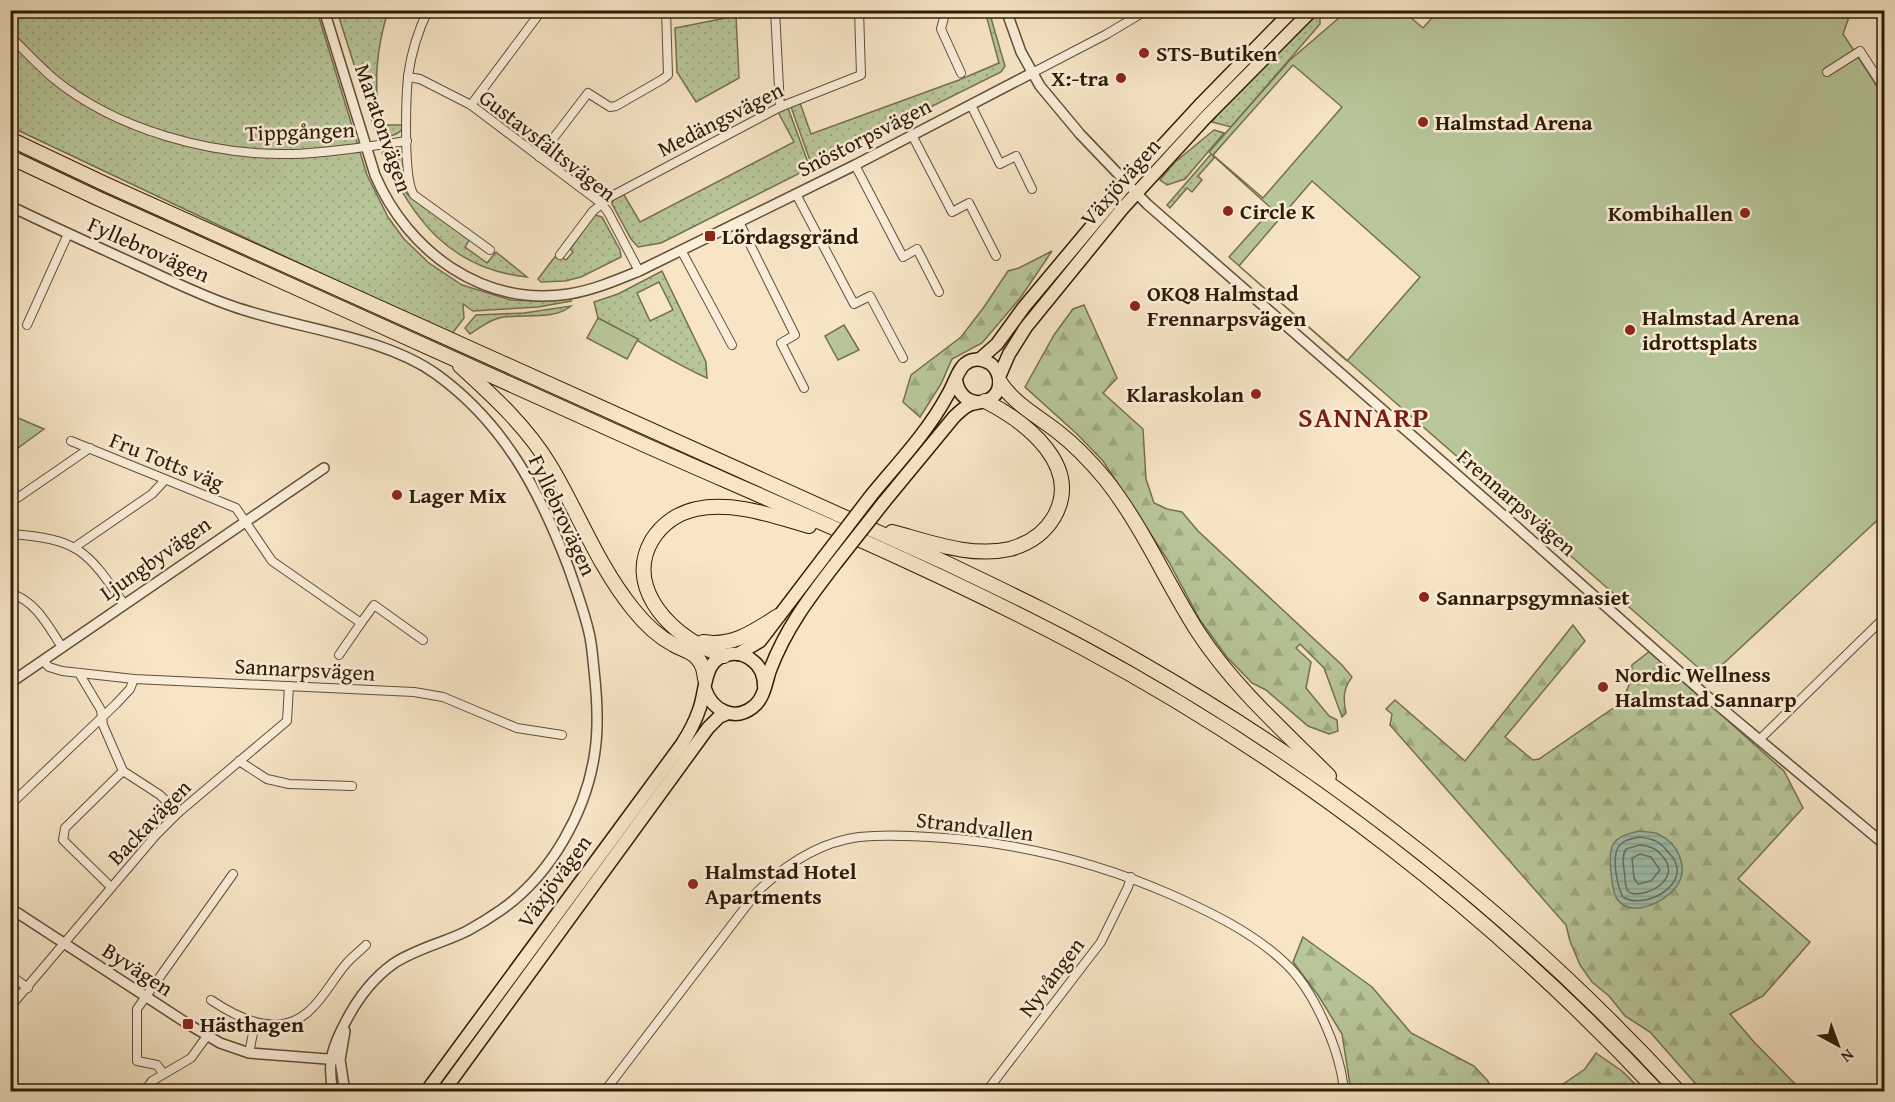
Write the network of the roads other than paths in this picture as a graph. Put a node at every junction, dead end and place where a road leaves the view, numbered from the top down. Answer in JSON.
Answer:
{"nodes":[{"id":1,"x":324,"y":10,"type":"edge"},
{"id":2,"x":428,"y":10,"type":"edge"},
{"id":3,"x":542,"y":10,"type":"edge"},
{"id":4,"x":666,"y":10,"type":"edge"},
{"id":5,"x":775,"y":10,"type":"edge"},
{"id":6,"x":859,"y":10,"type":"edge"},
{"id":7,"x":946,"y":10,"type":"edge"},
{"id":8,"x":1006,"y":10,"type":"edge"},
{"id":9,"x":1147,"y":10,"type":"edge"},
{"id":10,"x":1293,"y":10,"type":"edge"},
{"id":11,"x":1312,"y":10,"type":"edge"},
{"id":12,"x":10,"y":36,"type":"edge"},
{"id":13,"x":1827,"y":72,"type":"dead end"},
{"id":14,"x":961,"y":73,"type":"dead end"},
{"id":15,"x":1032,"y":73,"type":"junction"},
{"id":16,"x":408,"y":77,"type":"junction"},
{"id":17,"x":1884,"y":88,"type":"edge"},
{"id":18,"x":471,"y":105,"type":"junction"},
{"id":19,"x":971,"y":105,"type":"junction"},
{"id":20,"x":780,"y":107,"type":"junction"},
{"id":21,"x":912,"y":135,"type":"junction"},
{"id":22,"x":10,"y":139,"type":"edge"},
{"id":23,"x":407,"y":141,"type":"junction"},
{"id":24,"x":367,"y":147,"type":"junction"},
{"id":25,"x":10,"y":157,"type":"edge"},
{"id":26,"x":539,"y":157,"type":"junction"},
{"id":27,"x":855,"y":165,"type":"junction"},
{"id":28,"x":1132,"y":188,"type":"junction"},
{"id":29,"x":1032,"y":189,"type":"dead end"},
{"id":30,"x":796,"y":194,"type":"junction"},
{"id":31,"x":601,"y":203,"type":"junction"},
{"id":32,"x":10,"y":206,"type":"edge"},
{"id":33,"x":739,"y":222,"type":"junction"},
{"id":34,"x":68,"y":234,"type":"junction"},
{"id":35,"x":490,"y":250,"type":"dead end"},
{"id":36,"x":681,"y":250,"type":"junction"},
{"id":37,"x":560,"y":255,"type":"dead end"},
{"id":38,"x":996,"y":256,"type":"dead end"},
{"id":39,"x":639,"y":271,"type":"junction"},
{"id":40,"x":593,"y":289,"type":"joint"},
{"id":41,"x":939,"y":292,"type":"dead end"},
{"id":42,"x":27,"y":325,"type":"dead end"},
{"id":43,"x":732,"y":345,"type":"dead end"},
{"id":44,"x":448,"y":356,"type":"junction"},
{"id":45,"x":903,"y":358,"type":"dead end"},
{"id":46,"x":980,"y":359,"type":"junction"},
{"id":47,"x":957,"y":380,"type":"junction"},
{"id":48,"x":999,"y":380,"type":"junction"},
{"id":49,"x":804,"y":388,"type":"dead end"},
{"id":50,"x":980,"y":402,"type":"junction"},
{"id":51,"x":71,"y":441,"type":"dead end"},
{"id":52,"x":90,"y":448,"type":"junction"},
{"id":53,"x":324,"y":468,"type":"dead end"},
{"id":54,"x":165,"y":480,"type":"junction"},
{"id":55,"x":10,"y":503,"type":"edge"},
{"id":56,"x":847,"y":519,"type":"junction"},
{"id":57,"x":245,"y":520,"type":"junction"},
{"id":58,"x":10,"y":534,"type":"edge"},
{"id":59,"x":849,"y":537,"type":"junction"},
{"id":60,"x":75,"y":547,"type":"junction"},
{"id":61,"x":10,"y":593,"type":"edge"},
{"id":62,"x":124,"y":604,"type":"junction"},
{"id":63,"x":778,"y":616,"type":"junction"},
{"id":64,"x":1884,"y":618,"type":"edge"},
{"id":65,"x":361,"y":623,"type":"junction"},
{"id":66,"x":688,"y":638,"type":"junction"},
{"id":67,"x":423,"y":640,"type":"dead end"},
{"id":68,"x":62,"y":647,"type":"junction"},
{"id":69,"x":339,"y":655,"type":"dead end"},
{"id":70,"x":731,"y":655,"type":"junction"},
{"id":71,"x":43,"y":661,"type":"junction"},
{"id":72,"x":79,"y":673,"type":"junction"},
{"id":73,"x":134,"y":679,"type":"junction"},
{"id":74,"x":10,"y":683,"type":"edge"},
{"id":75,"x":705,"y":684,"type":"junction"},
{"id":76,"x":289,"y":686,"type":"junction"},
{"id":77,"x":764,"y":686,"type":"junction"},
{"id":78,"x":728,"y":713,"type":"junction"},
{"id":79,"x":102,"y":718,"type":"junction"},
{"id":80,"x":562,"y":735,"type":"dead end"},
{"id":81,"x":1760,"y":740,"type":"junction"},
{"id":82,"x":240,"y":761,"type":"junction"},
{"id":83,"x":123,"y":771,"type":"junction"},
{"id":84,"x":352,"y":786,"type":"dead end"},
{"id":85,"x":10,"y":805,"type":"edge"},
{"id":86,"x":1361,"y":807,"type":"junction"},
{"id":87,"x":178,"y":813,"type":"junction"},
{"id":88,"x":1884,"y":844,"type":"edge"},
{"id":89,"x":233,"y":874,"type":"dead end"},
{"id":90,"x":1131,"y":877,"type":"junction"},
{"id":91,"x":111,"y":887,"type":"junction"},
{"id":92,"x":10,"y":908,"type":"edge"},
{"id":93,"x":65,"y":944,"type":"junction"},
{"id":94,"x":366,"y":945,"type":"dead end"},
{"id":95,"x":10,"y":975,"type":"edge"},
{"id":96,"x":28,"y":987,"type":"junction"},
{"id":97,"x":146,"y":997,"type":"junction"},
{"id":98,"x":211,"y":1000,"type":"dead end"},
{"id":99,"x":10,"y":1007,"type":"edge"},
{"id":100,"x":255,"y":1023,"type":"junction"},
{"id":101,"x":207,"y":1036,"type":"junction"},
{"id":102,"x":249,"y":1053,"type":"junction"},
{"id":103,"x":335,"y":1060,"type":"junction"},
{"id":104,"x":163,"y":1073,"type":"junction"},
{"id":105,"x":144,"y":1092,"type":"edge"},
{"id":106,"x":333,"y":1092,"type":"edge"},
{"id":107,"x":345,"y":1092,"type":"edge"},
{"id":108,"x":426,"y":1092,"type":"edge"},
{"id":109,"x":443,"y":1092,"type":"edge"},
{"id":110,"x":604,"y":1092,"type":"edge"},
{"id":111,"x":986,"y":1092,"type":"edge"},
{"id":112,"x":1344,"y":1092,"type":"edge"},
{"id":113,"x":1658,"y":1092,"type":"edge"},
{"id":114,"x":1679,"y":1092,"type":"edge"}],
"edges":[{"from":1,"to":24,"type":"street","name":"Maratonvägen"},
{"from":2,"to":16,"type":"street"},
{"from":3,"to":18,"type":"street"},
{"from":4,"to":26,"type":"street"},
{"from":5,"to":20,"type":"street"},
{"from":6,"to":20,"type":"street","name":"Medängsvägen"},
{"from":7,"to":14,"type":"street"},
{"from":8,"to":15,"type":"street","name":"Frennarpsvägen"},
{"from":9,"to":15,"type":"street","name":"Snöstorpsvägen"},
{"from":10,"to":28,"type":"highway","name":"Växjövägen"},
{"from":11,"to":28,"type":"highway","name":"Växjövägen"},
{"from":12,"to":24,"type":"street","name":"Tippgången"},
{"from":13,"to":17,"type":"street"},
{"from":15,"to":19,"type":"street","name":"Snöstorpsvägen"},
{"from":15,"to":28,"type":"street","name":"Frennarpsvägen"},
{"from":16,"to":18,"type":"street","name":"Gustavsfältsvägen"},
{"from":16,"to":23,"type":"street"},
{"from":18,"to":26,"type":"street","name":"Gustavsfältsvägen"},
{"from":19,"to":21,"type":"street","name":"Snöstorpsvägen"},
{"from":19,"to":29,"type":"street"},
{"from":20,"to":31,"type":"street","name":"Medängsvägen"},
{"from":21,"to":27,"type":"street","name":"Snöstorpsvägen"},
{"from":21,"to":38,"type":"street"},
{"from":22,"to":56,"type":"highway"},
{"from":23,"to":24,"type":"street","name":"Tippgången"},
{"from":23,"to":35,"type":"street"},
{"from":24,"to":40,"type":"street","name":"Maratonvägen"},
{"from":25,"to":44,"type":"highway"},
{"from":26,"to":31,"type":"street","name":"Gustavsfältsvägen"},
{"from":27,"to":30,"type":"street","name":"Snöstorpsvägen"},
{"from":27,"to":41,"type":"street"},
{"from":28,"to":46,"type":"highway","name":"Växjövägen"},
{"from":28,"to":48,"type":"highway","name":"Växjövägen"},
{"from":28,"to":81,"type":"street","name":"Frennarpsvägen"},
{"from":30,"to":33,"type":"street","name":"Snöstorpsvägen"},
{"from":30,"to":45,"type":"street"},
{"from":31,"to":37,"type":"street","name":"Medängsvägen"},
{"from":31,"to":39,"type":"street","name":"Gustavsfältsvägen"},
{"from":32,"to":34,"type":"street","name":"Fyllebrovägen"},
{"from":33,"to":36,"type":"street","name":"Snöstorpsvägen"},
{"from":33,"to":49,"type":"street"},
{"from":34,"to":42,"type":"street"},
{"from":34,"to":103,"type":"street","name":"Fyllebrovägen"},
{"from":36,"to":39,"type":"street","name":"Snöstorpsvägen"},
{"from":36,"to":43,"type":"street"},
{"from":39,"to":40,"type":"street","name":"Snöstorpsvägen"},
{"from":44,"to":59,"type":"highway"},
{"from":44,"to":75,"type":"highway"},
{"from":46,"to":47,"type":"highway","name":"Växjövägen"},
{"from":46,"to":48,"type":"highway"},
{"from":47,"to":50,"type":"highway"},
{"from":47,"to":63,"type":"highway","name":"Växjövägen","bridge":true},
{"from":48,"to":50,"type":"highway","name":"Växjövägen"},
{"from":48,"to":86,"type":"highway"},
{"from":50,"to":56,"type":"highway"},
{"from":50,"to":77,"type":"highway","name":"Växjövägen","bridge":true},
{"from":51,"to":52,"type":"street","name":"Fru Totts väg"},
{"from":52,"to":54,"type":"street","name":"Fru Totts väg"},
{"from":52,"to":55,"type":"street"},
{"from":53,"to":57,"type":"street","name":"Ljungbyvägen"},
{"from":54,"to":57,"type":"street","name":"Fru Totts väg"},
{"from":54,"to":60,"type":"street"},
{"from":56,"to":86,"type":"highway"},
{"from":57,"to":62,"type":"street","name":"Ljungbyvägen"},
{"from":57,"to":65,"type":"street","name":"Fru Totts väg"},
{"from":58,"to":60,"type":"street"},
{"from":59,"to":66,"type":"highway"},
{"from":59,"to":113,"type":"highway"},
{"from":60,"to":62,"type":"street"},
{"from":61,"to":68,"type":"street"},
{"from":62,"to":68,"type":"street","name":"Ljungbyvägen"},
{"from":63,"to":66,"type":"highway"},
{"from":63,"to":70,"type":"highway","name":"Växjövägen"},
{"from":64,"to":81,"type":"street"},
{"from":65,"to":67,"type":"street"},
{"from":65,"to":69,"type":"street"},
{"from":66,"to":70,"type":"highway"},
{"from":68,"to":71,"type":"street","name":"Ljungbyvägen"},
{"from":70,"to":75,"type":"highway","name":"Växjövägen"},
{"from":70,"to":77,"type":"highway"},
{"from":71,"to":72,"type":"street","name":"Sannarpsvägen"},
{"from":71,"to":74,"type":"street","name":"Ljungbyvägen"},
{"from":72,"to":73,"type":"street","name":"Sannarpsvägen"},
{"from":72,"to":79,"type":"street"},
{"from":73,"to":76,"type":"street","name":"Sannarpsvägen"},
{"from":73,"to":79,"type":"street"},
{"from":75,"to":78,"type":"highway"},
{"from":75,"to":108,"type":"highway","name":"Växjövägen"},
{"from":76,"to":80,"type":"street","name":"Sannarpsvägen"},
{"from":76,"to":82,"type":"street","name":"Backavägen"},
{"from":77,"to":78,"type":"highway","name":"Växjövägen"},
{"from":78,"to":109,"type":"highway","name":"Växjövägen"},
{"from":79,"to":83,"type":"street"},
{"from":79,"to":85,"type":"street"},
{"from":81,"to":88,"type":"street","name":"Frennarpsvägen"},
{"from":82,"to":84,"type":"street"},
{"from":82,"to":87,"type":"street","name":"Backavägen"},
{"from":83,"to":87,"type":"street"},
{"from":83,"to":91,"type":"street"},
{"from":86,"to":114,"type":"highway"},
{"from":87,"to":91,"type":"street","name":"Backavägen"},
{"from":89,"to":97,"type":"street"},
{"from":90,"to":110,"type":"street","name":"Strandvallen"},
{"from":90,"to":111,"type":"street","name":"Nyvången"},
{"from":90,"to":112,"type":"street","name":"Strandvallen"},
{"from":91,"to":93,"type":"street","name":"Backavägen"},
{"from":92,"to":93,"type":"street","name":"Byvägen"},
{"from":93,"to":96,"type":"street","name":"Backavägen"},
{"from":93,"to":97,"type":"street","name":"Byvägen"},
{"from":94,"to":100,"type":"street"},
{"from":95,"to":96,"type":"street"},
{"from":96,"to":99,"type":"street","name":"Backavägen"},
{"from":97,"to":101,"type":"street","name":"Byvägen"},
{"from":97,"to":104,"type":"street"},
{"from":98,"to":100,"type":"street"},
{"from":100,"to":102,"type":"street"},
{"from":101,"to":102,"type":"street","name":"Byvägen"},
{"from":101,"to":104,"type":"street"},
{"from":102,"to":103,"type":"street","name":"Byvägen"},
{"from":103,"to":106,"type":"street","name":"Fyllebrovägen"},
{"from":103,"to":107,"type":"street","name":"Fyllebrovägen"},
{"from":104,"to":105,"type":"street"}]}
